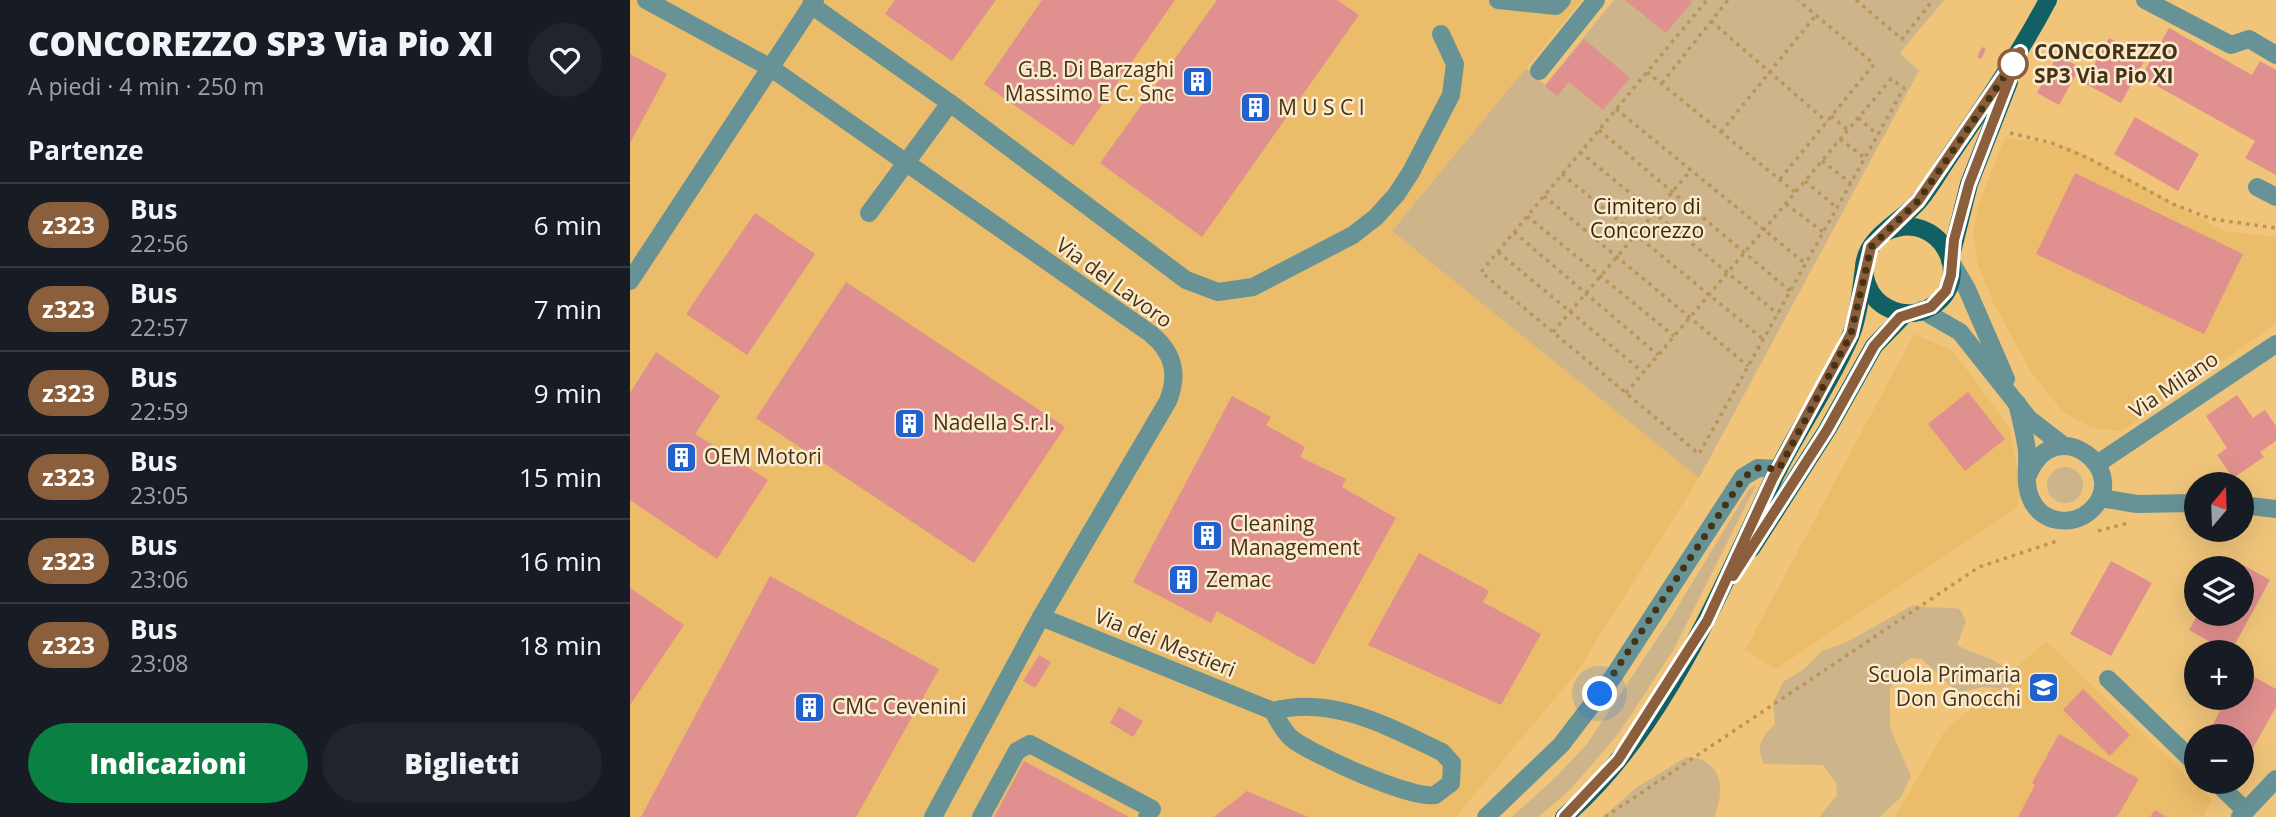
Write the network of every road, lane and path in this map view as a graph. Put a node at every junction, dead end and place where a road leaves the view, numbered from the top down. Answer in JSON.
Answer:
{"nodes":[{"id":1,"x":646,"y":0,"type":"edge"},
{"id":2,"x":1498,"y":0,"type":"edge"},
{"id":3,"x":1562,"y":0,"type":"edge"},
{"id":4,"x":1596,"y":0,"type":"edge"},
{"id":5,"x":1707,"y":0,"type":"edge"},
{"id":6,"x":1728,"y":0,"type":"edge"},
{"id":7,"x":1798,"y":0,"type":"edge"},
{"id":8,"x":1856,"y":0,"type":"edge"},
{"id":9,"x":1933,"y":0,"type":"edge"},
{"id":10,"x":2048,"y":0,"type":"edge"},
{"id":11,"x":2145,"y":0,"type":"edge"},
{"id":12,"x":813,"y":3,"type":"edge"},
{"id":13,"x":1816,"y":15,"type":"junction"},
{"id":14,"x":1711,"y":21,"type":"junction"},
{"id":15,"x":1441,"y":34,"type":"dead end"},
{"id":16,"x":2020,"y":52,"type":"junction"},
{"id":17,"x":2276,"y":55,"type":"edge"},
{"id":18,"x":772,"y":68,"type":"junction"},
{"id":19,"x":1539,"y":71,"type":"dead end"},
{"id":20,"x":1647,"y":72,"type":"junction"},
{"id":21,"x":1770,"y":72,"type":"junction"},
{"id":22,"x":1661,"y":84,"type":"junction"},
{"id":23,"x":950,"y":103,"type":"junction"},
{"id":24,"x":1616,"y":109,"type":"junction"},
{"id":25,"x":1831,"y":116,"type":"junction"},
{"id":26,"x":1858,"y":118,"type":"junction"},
{"id":27,"x":1827,"y":122,"type":"junction"},
{"id":28,"x":1599,"y":130,"type":"junction"},
{"id":29,"x":1847,"y":130,"type":"junction"},
{"id":30,"x":1721,"y":132,"type":"junction"},
{"id":31,"x":2008,"y":132,"type":"dead end"},
{"id":32,"x":1878,"y":135,"type":"junction"},
{"id":33,"x":1840,"y":139,"type":"junction"},
{"id":34,"x":1580,"y":152,"type":"junction"},
{"id":35,"x":1865,"y":158,"type":"junction"},
{"id":36,"x":1822,"y":160,"type":"junction"},
{"id":37,"x":906,"y":163,"type":"junction"},
{"id":38,"x":1691,"y":170,"type":"junction"},
{"id":39,"x":1562,"y":174,"type":"junction"},
{"id":40,"x":1780,"y":179,"type":"junction"},
{"id":41,"x":1805,"y":181,"type":"junction"},
{"id":42,"x":1851,"y":183,"type":"junction"},
{"id":43,"x":2257,"y":187,"type":"dead end"},
{"id":44,"x":1672,"y":192,"type":"junction"},
{"id":45,"x":1795,"y":192,"type":"junction"},
{"id":46,"x":1544,"y":196,"type":"junction"},
{"id":47,"x":2276,"y":197,"type":"edge"},
{"id":48,"x":1786,"y":204,"type":"junction"},
{"id":49,"x":1837,"y":208,"type":"junction"},
{"id":50,"x":869,"y":213,"type":"dead end"},
{"id":51,"x":1654,"y":213,"type":"junction"},
{"id":52,"x":1527,"y":216,"type":"junction"},
{"id":53,"x":2276,"y":229,"type":"edge"},
{"id":54,"x":1763,"y":230,"type":"junction"},
{"id":55,"x":1514,"y":232,"type":"junction"},
{"id":56,"x":1824,"y":232,"type":"junction"},
{"id":57,"x":1886,"y":232,"type":"junction"},
{"id":58,"x":1636,"y":234,"type":"junction"},
{"id":59,"x":1498,"y":252,"type":"junction"},
{"id":60,"x":1744,"y":253,"type":"junction"},
{"id":61,"x":1617,"y":256,"type":"junction"},
{"id":62,"x":1950,"y":260,"type":"junction"},
{"id":63,"x":1865,"y":261,"type":"junction"},
{"id":64,"x":1806,"y":264,"type":"junction"},
{"id":65,"x":1727,"y":273,"type":"junction"},
{"id":66,"x":1601,"y":276,"type":"junction"},
{"id":67,"x":630,"y":281,"type":"edge"},
{"id":68,"x":1790,"y":292,"type":"junction"},
{"id":69,"x":1586,"y":293,"type":"junction"},
{"id":70,"x":1709,"y":295,"type":"junction"},
{"id":71,"x":1570,"y":312,"type":"junction"},
{"id":72,"x":1914,"y":312,"type":"junction"},
{"id":73,"x":1778,"y":314,"type":"junction"},
{"id":74,"x":1690,"y":317,"type":"junction"},
{"id":75,"x":1553,"y":332,"type":"junction"},
{"id":76,"x":1674,"y":336,"type":"junction"},
{"id":77,"x":1763,"y":339,"type":"junction"},
{"id":78,"x":2276,"y":344,"type":"edge"},
{"id":79,"x":1658,"y":355,"type":"junction"},
{"id":80,"x":1748,"y":366,"type":"junction"},
{"id":81,"x":1643,"y":372,"type":"junction"},
{"id":82,"x":1626,"y":393,"type":"junction"},
{"id":83,"x":2015,"y":399,"type":"junction"},
{"id":84,"x":2064,"y":446,"type":"junction"},
{"id":85,"x":2097,"y":464,"type":"junction"},
{"id":86,"x":1779,"y":469,"type":"junction"},
{"id":87,"x":2028,"y":475,"type":"junction"},
{"id":88,"x":2100,"y":498,"type":"junction"},
{"id":89,"x":2184,"y":503,"type":"edge"},
{"id":90,"x":2254,"y":506,"type":"edge"},
{"id":91,"x":2276,"y":509,"type":"edge"},
{"id":92,"x":2135,"y":521,"type":"dead end"},
{"id":93,"x":2087,"y":533,"type":"dead end"},
{"id":94,"x":2063,"y":539,"type":"dead end"},
{"id":95,"x":1720,"y":596,"type":"junction"},
{"id":96,"x":1041,"y":618,"type":"junction"},
{"id":97,"x":2108,"y":679,"type":"dead end"},
{"id":98,"x":1273,"y":711,"type":"junction"},
{"id":99,"x":2184,"y":752,"type":"edge"},
{"id":100,"x":2276,"y":779,"type":"edge"},
{"id":101,"x":2226,"y":794,"type":"edge"},
{"id":102,"x":2243,"y":814,"type":"edge"},
{"id":103,"x":933,"y":817,"type":"edge"},
{"id":104,"x":981,"y":817,"type":"edge"},
{"id":105,"x":1147,"y":817,"type":"edge"},
{"id":106,"x":1486,"y":817,"type":"edge"},
{"id":107,"x":1564,"y":817,"type":"edge"},
{"id":108,"x":1605,"y":817,"type":"edge"}],
"edges":[{"from":1,"to":18,"type":"street","name":"Via del Lavoro"},
{"from":2,"to":3,"type":"street"},
{"from":4,"to":19,"type":"street"},
{"from":5,"to":20,"type":"path"},
{"from":6,"to":14,"type":"path"},
{"from":7,"to":13,"type":"path"},
{"from":8,"to":9,"type":"path"},
{"from":10,"to":16,"type":"main road"},
{"from":11,"to":17,"type":"street"},
{"from":12,"to":18,"type":"street"},
{"from":12,"to":23,"type":"street"},
{"from":13,"to":21,"type":"path"},
{"from":13,"to":25,"type":"path"},
{"from":14,"to":21,"type":"path"},
{"from":14,"to":22,"type":"path"},
{"from":15,"to":23,"type":"street"},
{"from":16,"to":57,"type":"main road"},
{"from":16,"to":62,"type":"main road"},
{"from":18,"to":37,"type":"street","name":"Via del Lavoro"},
{"from":18,"to":67,"type":"street"},
{"from":20,"to":22,"type":"path"},
{"from":20,"to":24,"type":"path"},
{"from":21,"to":27,"type":"path"},
{"from":21,"to":30,"type":"path"},
{"from":22,"to":30,"type":"path"},
{"from":23,"to":37,"type":"street"},
{"from":24,"to":28,"type":"path"},
{"from":24,"to":38,"type":"path"},
{"from":25,"to":27,"type":"path"},
{"from":25,"to":29,"type":"path"},
{"from":26,"to":29,"type":"path"},
{"from":26,"to":32,"type":"path"},
{"from":26,"to":32,"type":"path"},
{"from":27,"to":40,"type":"path"},
{"from":28,"to":34,"type":"path"},
{"from":28,"to":44,"type":"path"},
{"from":29,"to":33,"type":"path"},
{"from":30,"to":40,"type":"path"},
{"from":31,"to":53,"type":"path"},
{"from":32,"to":35,"type":"path"},
{"from":33,"to":35,"type":"path"},
{"from":33,"to":36,"type":"path"},
{"from":34,"to":39,"type":"path"},
{"from":34,"to":51,"type":"path"},
{"from":35,"to":42,"type":"path"},
{"from":36,"to":41,"type":"path"},
{"from":36,"to":42,"type":"path"},
{"from":37,"to":50,"type":"street"},
{"from":37,"to":96,"type":"street","name":"Via del Lavoro"},
{"from":38,"to":44,"type":"path"},
{"from":38,"to":54,"type":"path"},
{"from":39,"to":46,"type":"path"},
{"from":39,"to":58,"type":"path"},
{"from":40,"to":45,"type":"path"},
{"from":41,"to":45,"type":"path"},
{"from":41,"to":49,"type":"path"},
{"from":42,"to":49,"type":"path"},
{"from":43,"to":47,"type":"street"},
{"from":44,"to":51,"type":"path"},
{"from":44,"to":60,"type":"path"},
{"from":45,"to":48,"type":"path"},
{"from":46,"to":52,"type":"path"},
{"from":46,"to":61,"type":"path"},
{"from":48,"to":54,"type":"path"},
{"from":48,"to":56,"type":"path"},
{"from":49,"to":56,"type":"path"},
{"from":51,"to":58,"type":"path"},
{"from":51,"to":65,"type":"path"},
{"from":52,"to":55,"type":"path"},
{"from":52,"to":66,"type":"path"},
{"from":54,"to":60,"type":"path"},
{"from":54,"to":64,"type":"path"},
{"from":55,"to":59,"type":"path"},
{"from":55,"to":69,"type":"path"},
{"from":56,"to":64,"type":"path"},
{"from":57,"to":62,"type":"main road"},
{"from":57,"to":63,"type":"main road"},
{"from":58,"to":61,"type":"path"},
{"from":58,"to":70,"type":"path"},
{"from":59,"to":71,"type":"path"},
{"from":59,"to":75,"type":"path"},
{"from":60,"to":65,"type":"path"},
{"from":60,"to":68,"type":"path"},
{"from":61,"to":66,"type":"path"},
{"from":61,"to":74,"type":"path"},
{"from":62,"to":72,"type":"main road"},
{"from":62,"to":83,"type":"street"},
{"from":63,"to":72,"type":"main road"},
{"from":63,"to":86,"type":"main road"},
{"from":64,"to":68,"type":"path"},
{"from":65,"to":70,"type":"path"},
{"from":65,"to":73,"type":"path"},
{"from":66,"to":69,"type":"path"},
{"from":66,"to":76,"type":"path"},
{"from":68,"to":73,"type":"path"},
{"from":69,"to":71,"type":"path"},
{"from":69,"to":79,"type":"path"},
{"from":70,"to":74,"type":"path"},
{"from":70,"to":77,"type":"path"},
{"from":71,"to":75,"type":"path"},
{"from":71,"to":81,"type":"path"},
{"from":72,"to":83,"type":"street"},
{"from":72,"to":95,"type":"main road"},
{"from":73,"to":77,"type":"path"},
{"from":74,"to":76,"type":"path"},
{"from":74,"to":80,"type":"path"},
{"from":75,"to":82,"type":"path"},
{"from":76,"to":79,"type":"path"},
{"from":77,"to":80,"type":"path"},
{"from":78,"to":85,"type":"street","name":"Via Milano"},
{"from":79,"to":81,"type":"path"},
{"from":80,"to":82,"type":"path"},
{"from":81,"to":82,"type":"path"},
{"from":83,"to":84,"type":"street"},
{"from":83,"to":87,"type":"street"},
{"from":84,"to":85,"type":"street"},
{"from":84,"to":87,"type":"street"},
{"from":85,"to":88,"type":"street"},
{"from":86,"to":95,"type":"main road"},
{"from":86,"to":106,"type":"street"},
{"from":87,"to":88,"type":"street"},
{"from":88,"to":89,"type":"street"},
{"from":90,"to":91,"type":"street"},
{"from":92,"to":93,"type":"path"},
{"from":94,"to":108,"type":"path"},
{"from":95,"to":107,"type":"main road"},
{"from":96,"to":98,"type":"street","name":"Via dei Mestieri"},
{"from":96,"to":103,"type":"street","name":"Via del Lavoro"},
{"from":97,"to":99,"type":"street"},
{"from":98,"to":98,"type":"street"},
{"from":100,"to":102,"type":"street"},
{"from":101,"to":102,"type":"street"},
{"from":104,"to":105,"type":"street"}]}
